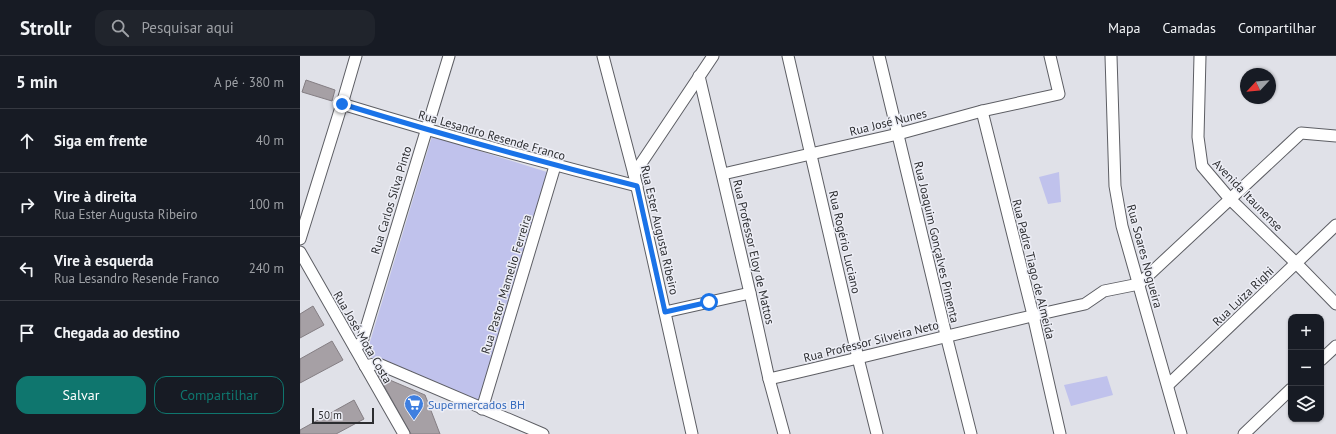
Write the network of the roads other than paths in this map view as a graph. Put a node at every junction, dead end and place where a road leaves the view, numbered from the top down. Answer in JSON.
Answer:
{"nodes":[{"id":1,"x":356,"y":56,"type":"edge"},
{"id":2,"x":449,"y":56,"type":"edge"},
{"id":3,"x":713,"y":56,"type":"edge"},
{"id":4,"x":788,"y":56,"type":"edge"},
{"id":5,"x":879,"y":56,"type":"edge"},
{"id":6,"x":1050,"y":56,"type":"edge"},
{"id":7,"x":1111,"y":56,"type":"edge"},
{"id":8,"x":1200,"y":56,"type":"edge"},
{"id":9,"x":604,"y":57,"type":"edge"},
{"id":10,"x":699,"y":76,"type":"junction"},
{"id":11,"x":342,"y":104,"type":"junction"},
{"id":12,"x":982,"y":111,"type":"junction"},
{"id":13,"x":426,"y":130,"type":"junction"},
{"id":14,"x":898,"y":134,"type":"junction"},
{"id":15,"x":1336,"y":136,"type":"edge"},
{"id":16,"x":811,"y":154,"type":"junction"},
{"id":17,"x":555,"y":166,"type":"junction"},
{"id":18,"x":634,"y":174,"type":"junction"},
{"id":19,"x":723,"y":174,"type":"junction"},
{"id":20,"x":637,"y":186,"type":"junction"},
{"id":21,"x":1230,"y":199,"type":"junction"},
{"id":22,"x":1336,"y":225,"type":"edge"},
{"id":23,"x":300,"y":239,"type":"edge"},
{"id":24,"x":300,"y":252,"type":"edge"},
{"id":25,"x":1296,"y":263,"type":"junction"},
{"id":26,"x":1139,"y":284,"type":"junction"},
{"id":27,"x":750,"y":292,"type":"junction"},
{"id":28,"x":1336,"y":304,"type":"edge"},
{"id":29,"x":665,"y":312,"type":"junction"},
{"id":30,"x":1033,"y":315,"type":"junction"},
{"id":31,"x":946,"y":335,"type":"junction"},
{"id":32,"x":1336,"y":346,"type":"edge"},
{"id":33,"x":355,"y":348,"type":"junction"},
{"id":34,"x":1324,"y":357,"type":"edge"},
{"id":35,"x":858,"y":358,"type":"junction"},
{"id":36,"x":365,"y":366,"type":"junction"},
{"id":37,"x":769,"y":379,"type":"junction"},
{"id":38,"x":1168,"y":385,"type":"junction"},
{"id":39,"x":1288,"y":392,"type":"edge"},
{"id":40,"x":482,"y":409,"type":"junction"},
{"id":41,"x":404,"y":434,"type":"edge"},
{"id":42,"x":543,"y":434,"type":"edge"},
{"id":43,"x":692,"y":434,"type":"edge"},
{"id":44,"x":784,"y":434,"type":"edge"},
{"id":45,"x":877,"y":434,"type":"edge"},
{"id":46,"x":971,"y":434,"type":"edge"},
{"id":47,"x":1060,"y":434,"type":"edge"},
{"id":48,"x":1181,"y":434,"type":"edge"},
{"id":49,"x":1244,"y":434,"type":"edge"}],
"edges":[{"from":1,"to":11,"type":"street"},
{"from":2,"to":13,"type":"street","name":"Rua Carlos Silva Pinto"},
{"from":3,"to":10,"type":"street"},
{"from":4,"to":16,"type":"street","name":"Rua Rogério Luciano"},
{"from":5,"to":14,"type":"street","name":"Rua Joaquim Gonçalves Pimenta"},
{"from":6,"to":12,"type":"street","name":"Rua José Nunes"},
{"from":7,"to":26,"type":"street","name":"Rua Soares Nogueira"},
{"from":8,"to":21,"type":"street","name":"Avenida Itaunense"},
{"from":9,"to":18,"type":"street","name":"Rua Ester Augusta Ribeiro"},
{"from":10,"to":18,"type":"street"},
{"from":10,"to":19,"type":"street","name":"Rua Professor Eloy de Mattos"},
{"from":11,"to":13,"type":"street","name":"Rua Lesandro Resende Franco"},
{"from":11,"to":23,"type":"street"},
{"from":12,"to":14,"type":"street","name":"Rua José Nunes"},
{"from":12,"to":30,"type":"street","name":"Rua Padre Tiago de Almeida"},
{"from":13,"to":17,"type":"street","name":"Rua Lesandro Resende Franco"},
{"from":13,"to":33,"type":"street","name":"Rua Carlos Silva Pinto"},
{"from":14,"to":16,"type":"street","name":"Rua José Nunes"},
{"from":14,"to":31,"type":"street","name":"Rua Joaquim Gonçalves Pimenta"},
{"from":15,"to":21,"type":"street"},
{"from":16,"to":19,"type":"street","name":"Rua José Nunes"},
{"from":16,"to":35,"type":"street","name":"Rua Rogério Luciano"},
{"from":17,"to":20,"type":"street","name":"Rua Lesandro Resende Franco"},
{"from":17,"to":40,"type":"street","name":"Rua Pastor Mamelio Ferreira"},
{"from":18,"to":20,"type":"street","name":"Rua Ester Augusta Ribeiro"},
{"from":19,"to":27,"type":"street","name":"Rua Professor Eloy de Mattos"},
{"from":20,"to":29,"type":"street","name":"Rua Ester Augusta Ribeiro"},
{"from":21,"to":25,"type":"street","name":"Avenida Itaunense"},
{"from":21,"to":26,"type":"street"},
{"from":22,"to":25,"type":"street","name":"Rua Luiza Righi"},
{"from":24,"to":33,"type":"street","name":"Rua José Mota Costa"},
{"from":25,"to":28,"type":"street","name":"Avenida Itaunense"},
{"from":25,"to":38,"type":"street","name":"Rua Luiza Righi"},
{"from":26,"to":30,"type":"street","name":"Rua Professor Silveira Neto"},
{"from":26,"to":38,"type":"street","name":"Rua Soares Nogueira"},
{"from":27,"to":29,"type":"street"},
{"from":27,"to":37,"type":"street","name":"Rua Professor Eloy de Mattos"},
{"from":29,"to":43,"type":"street","name":"Rua Ester Augusta Ribeiro"},
{"from":30,"to":31,"type":"street","name":"Rua Professor Silveira Neto"},
{"from":30,"to":47,"type":"street","name":"Rua Padre Tiago de Almeida"},
{"from":31,"to":35,"type":"street","name":"Rua Professor Silveira Neto"},
{"from":31,"to":46,"type":"street","name":"Rua Joaquim Gonçalves Pimenta"},
{"from":32,"to":34,"type":"street"},
{"from":33,"to":36,"type":"street","name":"Rua José Mota Costa"},
{"from":35,"to":37,"type":"street","name":"Rua Professor Silveira Neto"},
{"from":35,"to":45,"type":"street","name":"Rua Rogério Luciano"},
{"from":36,"to":40,"type":"street"},
{"from":36,"to":41,"type":"street","name":"Rua José Mota Costa"},
{"from":37,"to":44,"type":"street","name":"Rua Professor Eloy de Mattos"},
{"from":38,"to":48,"type":"street","name":"Rua Soares Nogueira"},
{"from":39,"to":49,"type":"street"},
{"from":40,"to":42,"type":"street"}]}
